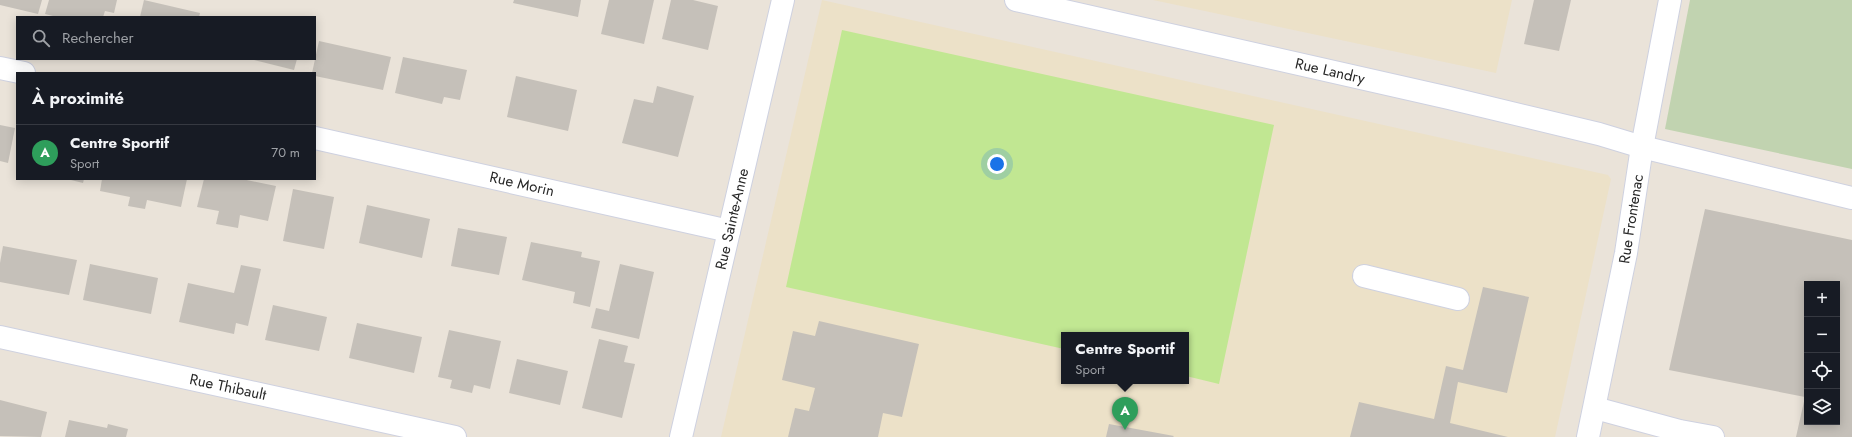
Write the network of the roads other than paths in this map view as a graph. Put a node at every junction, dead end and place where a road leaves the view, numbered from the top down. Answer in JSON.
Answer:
{"nodes":[{"id":1,"x":783,"y":0,"type":"edge"},
{"id":2,"x":1016,"y":0,"type":"edge"},
{"id":3,"x":1670,"y":0,"type":"edge"},
{"id":4,"x":0,"y":68,"type":"edge"},
{"id":5,"x":19,"y":72,"type":"edge"},
{"id":6,"x":316,"y":138,"type":"edge"},
{"id":7,"x":1642,"y":147,"type":"junction"},
{"id":8,"x":1852,"y":198,"type":"edge"},
{"id":9,"x":729,"y":231,"type":"junction"},
{"id":10,"x":1364,"y":276,"type":"dead end"},
{"id":11,"x":1458,"y":299,"type":"dead end"},
{"id":12,"x":0,"y":337,"type":"edge"},
{"id":13,"x":1595,"y":408,"type":"junction"},
{"id":14,"x":455,"y":437,"type":"edge"},
{"id":15,"x":681,"y":437,"type":"edge"},
{"id":16,"x":1588,"y":437,"type":"edge"},
{"id":17,"x":1713,"y":437,"type":"edge"}],
"edges":[{"from":1,"to":9,"type":"street","name":"Rue Sainte-Anne"},
{"from":2,"to":7,"type":"street","name":"Rue Landry"},
{"from":3,"to":7,"type":"street","name":"Rue Frontenac"},
{"from":4,"to":5,"type":"street"},
{"from":6,"to":9,"type":"street","name":"Rue Morin"},
{"from":7,"to":8,"type":"street","name":"Rue Landry"},
{"from":7,"to":13,"type":"street","name":"Rue Frontenac"},
{"from":9,"to":15,"type":"street","name":"Rue Sainte-Anne"},
{"from":10,"to":11,"type":"street"},
{"from":12,"to":14,"type":"street","name":"Rue Thibault"},
{"from":13,"to":16,"type":"street","name":"Rue Frontenac"},
{"from":13,"to":17,"type":"street"}]}
